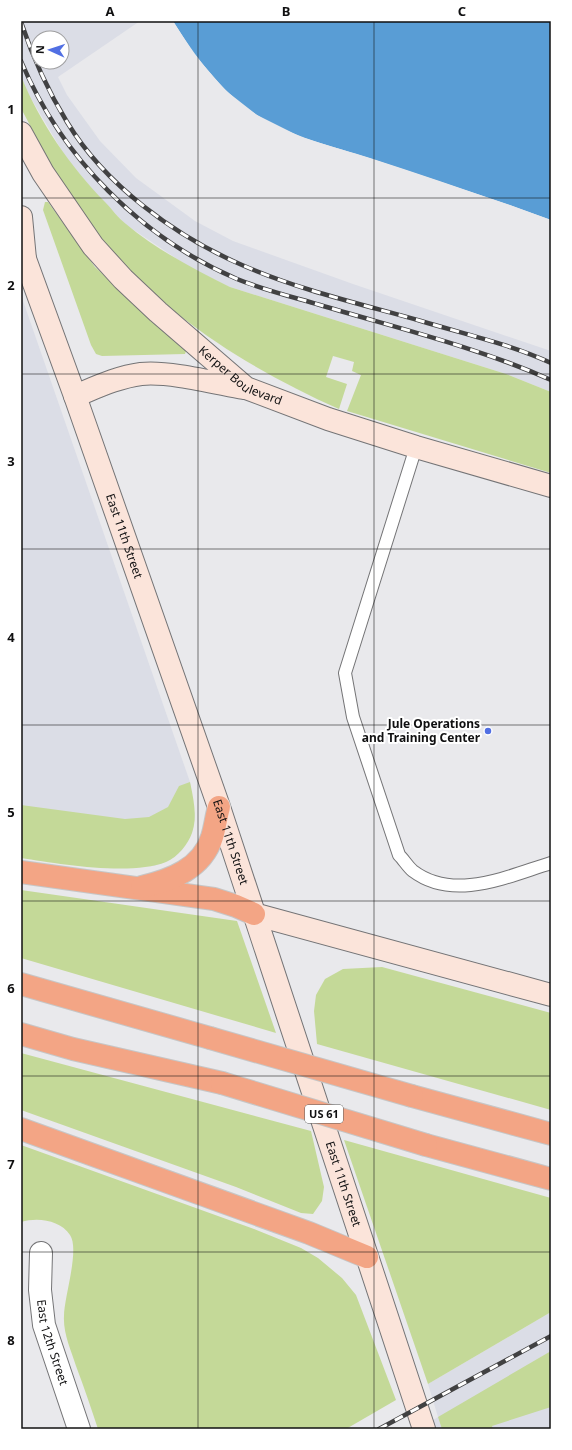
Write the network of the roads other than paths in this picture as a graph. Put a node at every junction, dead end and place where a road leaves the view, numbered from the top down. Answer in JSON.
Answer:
{"nodes":[{"id":1,"x":21,"y":133,"type":"edge"},
{"id":2,"x":21,"y":217,"type":"edge"},
{"id":3,"x":23,"y":253,"type":"edge"},
{"id":4,"x":246,"y":388,"type":"junction"},
{"id":5,"x":75,"y":396,"type":"junction"},
{"id":6,"x":416,"y":447,"type":"junction"},
{"id":7,"x":551,"y":486,"type":"edge"},
{"id":8,"x":219,"y":807,"type":"junction"},
{"id":9,"x":551,"y":863,"type":"edge"},
{"id":10,"x":21,"y":872,"type":"edge"},
{"id":11,"x":135,"y":889,"type":"junction"},
{"id":12,"x":254,"y":914,"type":"junction"},
{"id":13,"x":21,"y":984,"type":"edge"},
{"id":14,"x":551,"y":995,"type":"edge"},
{"id":15,"x":21,"y":1034,"type":"edge"},
{"id":16,"x":21,"y":1129,"type":"edge"},
{"id":17,"x":551,"y":1134,"type":"edge"},
{"id":18,"x":551,"y":1179,"type":"edge"},
{"id":19,"x":41,"y":1253,"type":"dead end"},
{"id":20,"x":367,"y":1257,"type":"junction"},
{"id":21,"x":79,"y":1429,"type":"edge"},
{"id":22,"x":424,"y":1429,"type":"edge"}],
"edges":[{"from":1,"to":4,"type":"main road","name":"Kerper Boulevard"},
{"from":2,"to":3,"type":"main road","name":"East 11th Street"},
{"from":3,"to":5,"type":"main road","name":"East 11th Street"},
{"from":4,"to":5,"type":"main road"},
{"from":4,"to":6,"type":"main road","name":"Kerper Boulevard"},
{"from":5,"to":8,"type":"main road","name":"East 11th Street"},
{"from":6,"to":7,"type":"main road","name":"Kerper Boulevard"},
{"from":6,"to":9,"type":"lane"},
{"from":8,"to":11,"type":"highway"},
{"from":8,"to":12,"type":"main road","name":"East 11th Street"},
{"from":10,"to":11,"type":"highway"},
{"from":11,"to":12,"type":"highway"},
{"from":12,"to":14,"type":"main road"},
{"from":12,"to":20,"type":"main road","name":"East 11th Street"},
{"from":13,"to":17,"type":"highway","bridge":true},
{"from":15,"to":18,"type":"highway","number":"US 61","bridge":true},
{"from":16,"to":20,"type":"highway"},
{"from":19,"to":21,"type":"street","name":"East 12th Street"},
{"from":20,"to":22,"type":"main road","name":"East 11th Street"}]}
